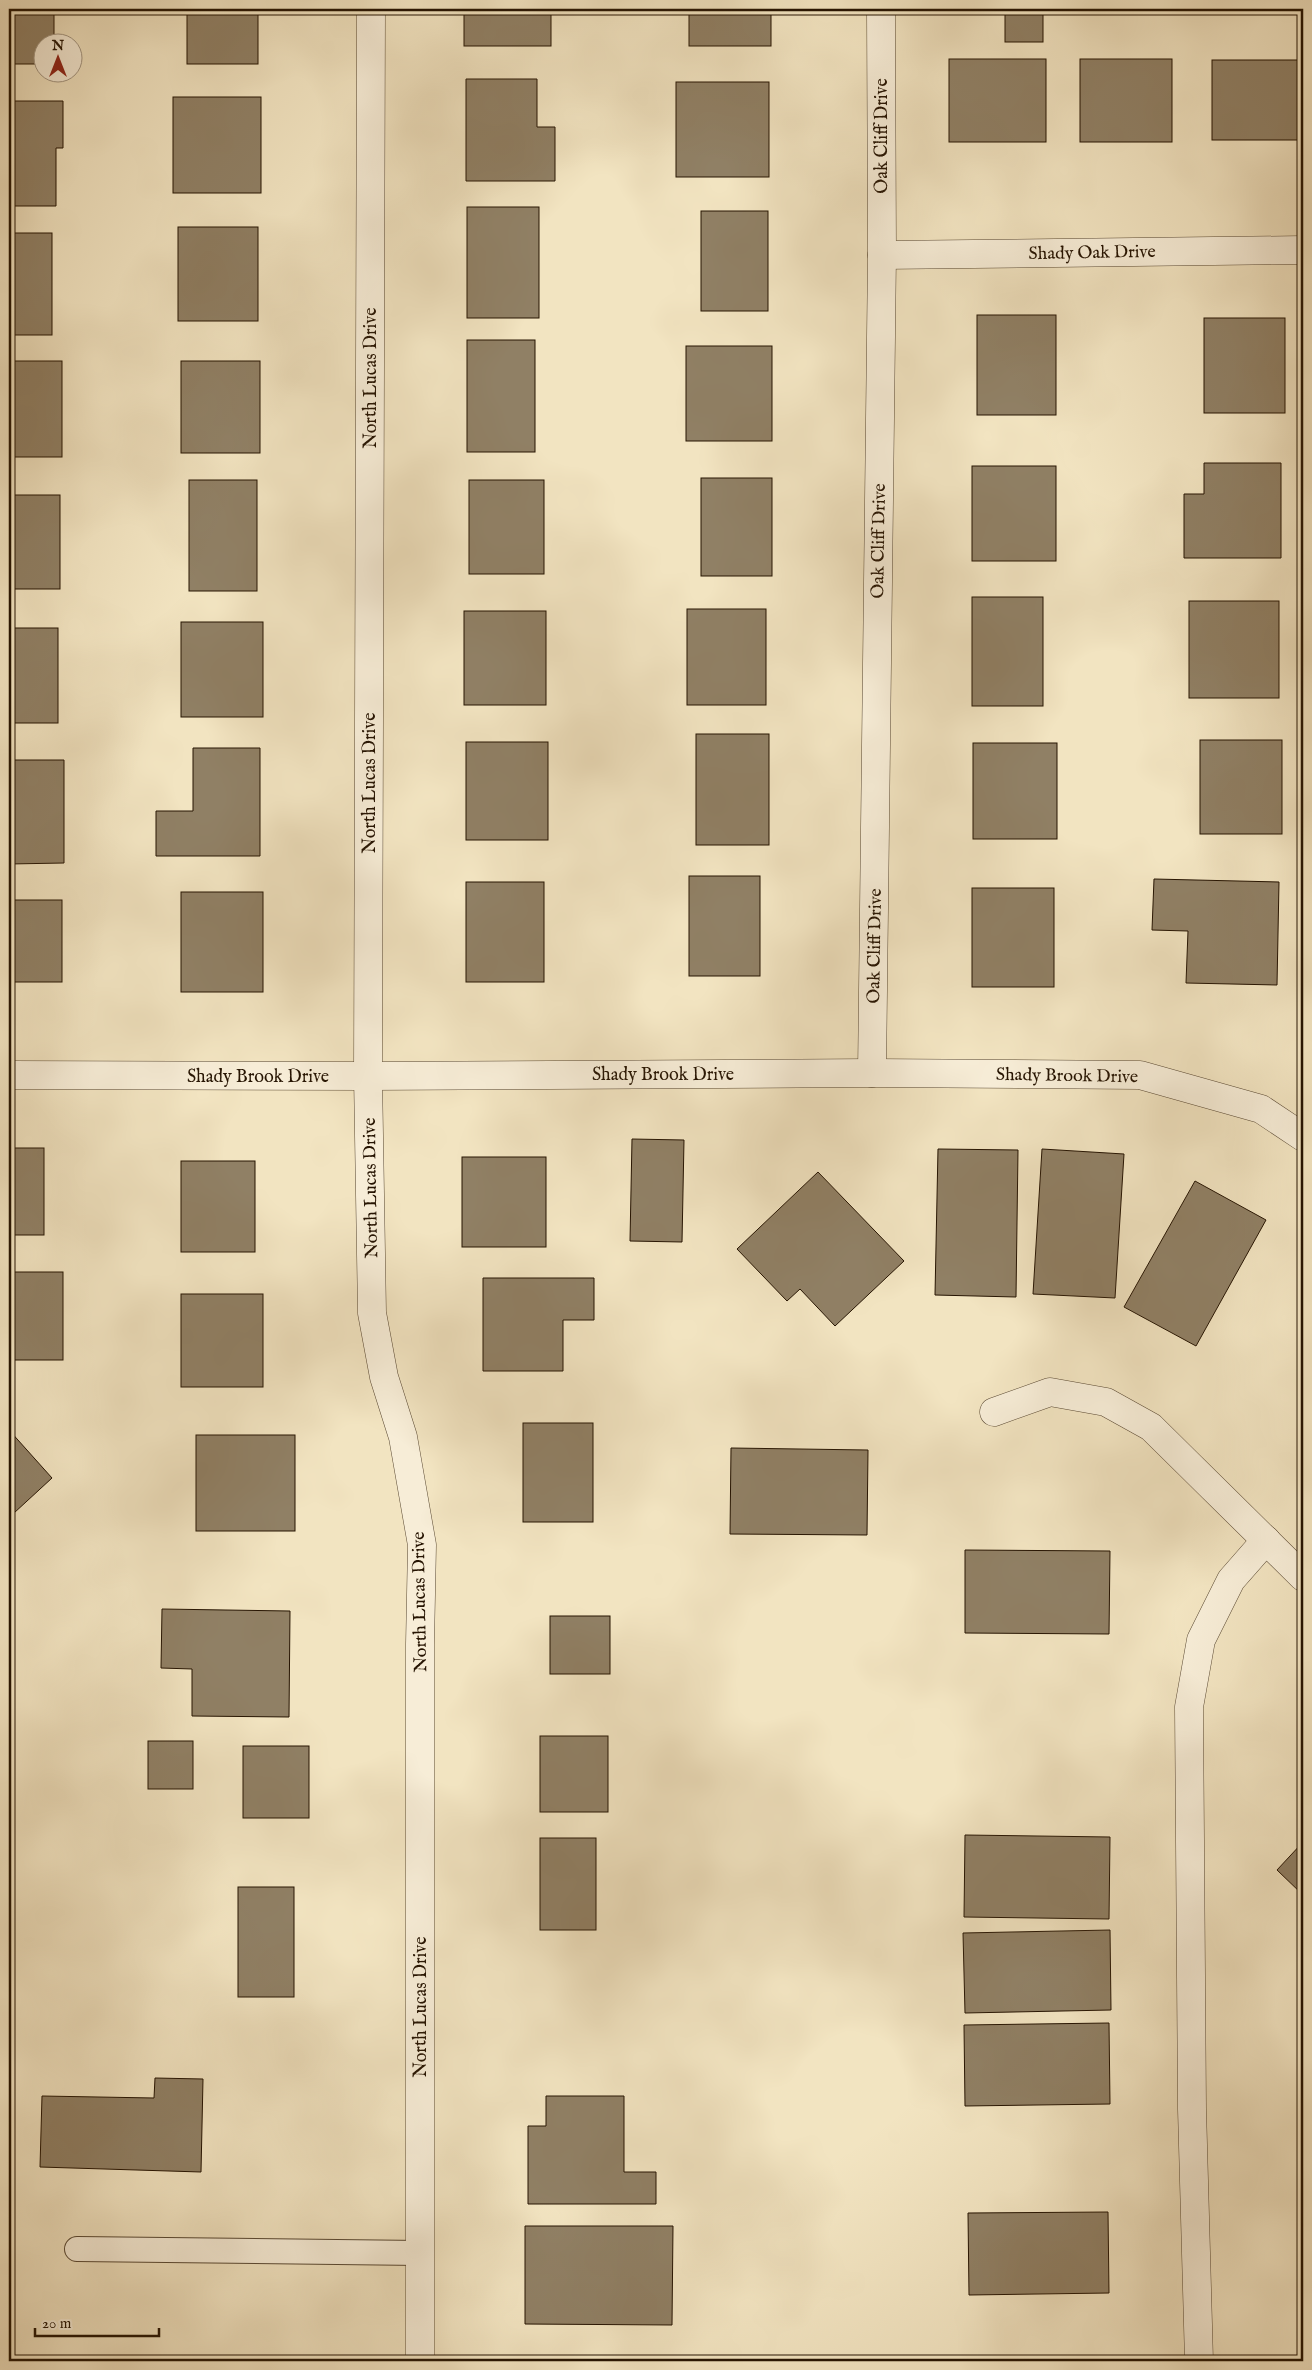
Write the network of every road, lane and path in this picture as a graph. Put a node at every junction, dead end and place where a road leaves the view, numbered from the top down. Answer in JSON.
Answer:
{"nodes":[{"id":1,"x":371,"y":9,"type":"edge"},
{"id":2,"x":881,"y":9,"type":"edge"},
{"id":3,"x":1303,"y":250,"type":"edge"},
{"id":4,"x":882,"y":255,"type":"junction"},
{"id":5,"x":872,"y":1073,"type":"junction"},
{"id":6,"x":9,"y":1074,"type":"edge"},
{"id":7,"x":368,"y":1076,"type":"junction"},
{"id":8,"x":1303,"y":1137,"type":"edge"},
{"id":9,"x":994,"y":1412,"type":"dead end"},
{"id":10,"x":1266,"y":1540,"type":"junction"},
{"id":11,"x":1303,"y":1577,"type":"edge"},
{"id":12,"x":77,"y":2249,"type":"dead end"},
{"id":13,"x":420,"y":2253,"type":"junction"},
{"id":14,"x":420,"y":2361,"type":"edge"},
{"id":15,"x":1199,"y":2361,"type":"edge"}],
"edges":[{"from":1,"to":7,"type":"street","name":"North Lucas Drive"},
{"from":2,"to":4,"type":"street","name":"Oak Cliff Drive"},
{"from":3,"to":4,"type":"street","name":"Shady Oak Drive"},
{"from":4,"to":5,"type":"street","name":"Oak Cliff Drive"},
{"from":5,"to":7,"type":"street","name":"Shady Brook Drive"},
{"from":5,"to":8,"type":"street","name":"Shady Brook Drive"},
{"from":6,"to":7,"type":"street","name":"Shady Brook Drive"},
{"from":7,"to":13,"type":"street","name":"North Lucas Drive"},
{"from":9,"to":10,"type":"street"},
{"from":10,"to":11,"type":"street"},
{"from":10,"to":15,"type":"street"},
{"from":12,"to":13,"type":"lane"},
{"from":13,"to":14,"type":"street","name":"North Lucas Drive"}]}
